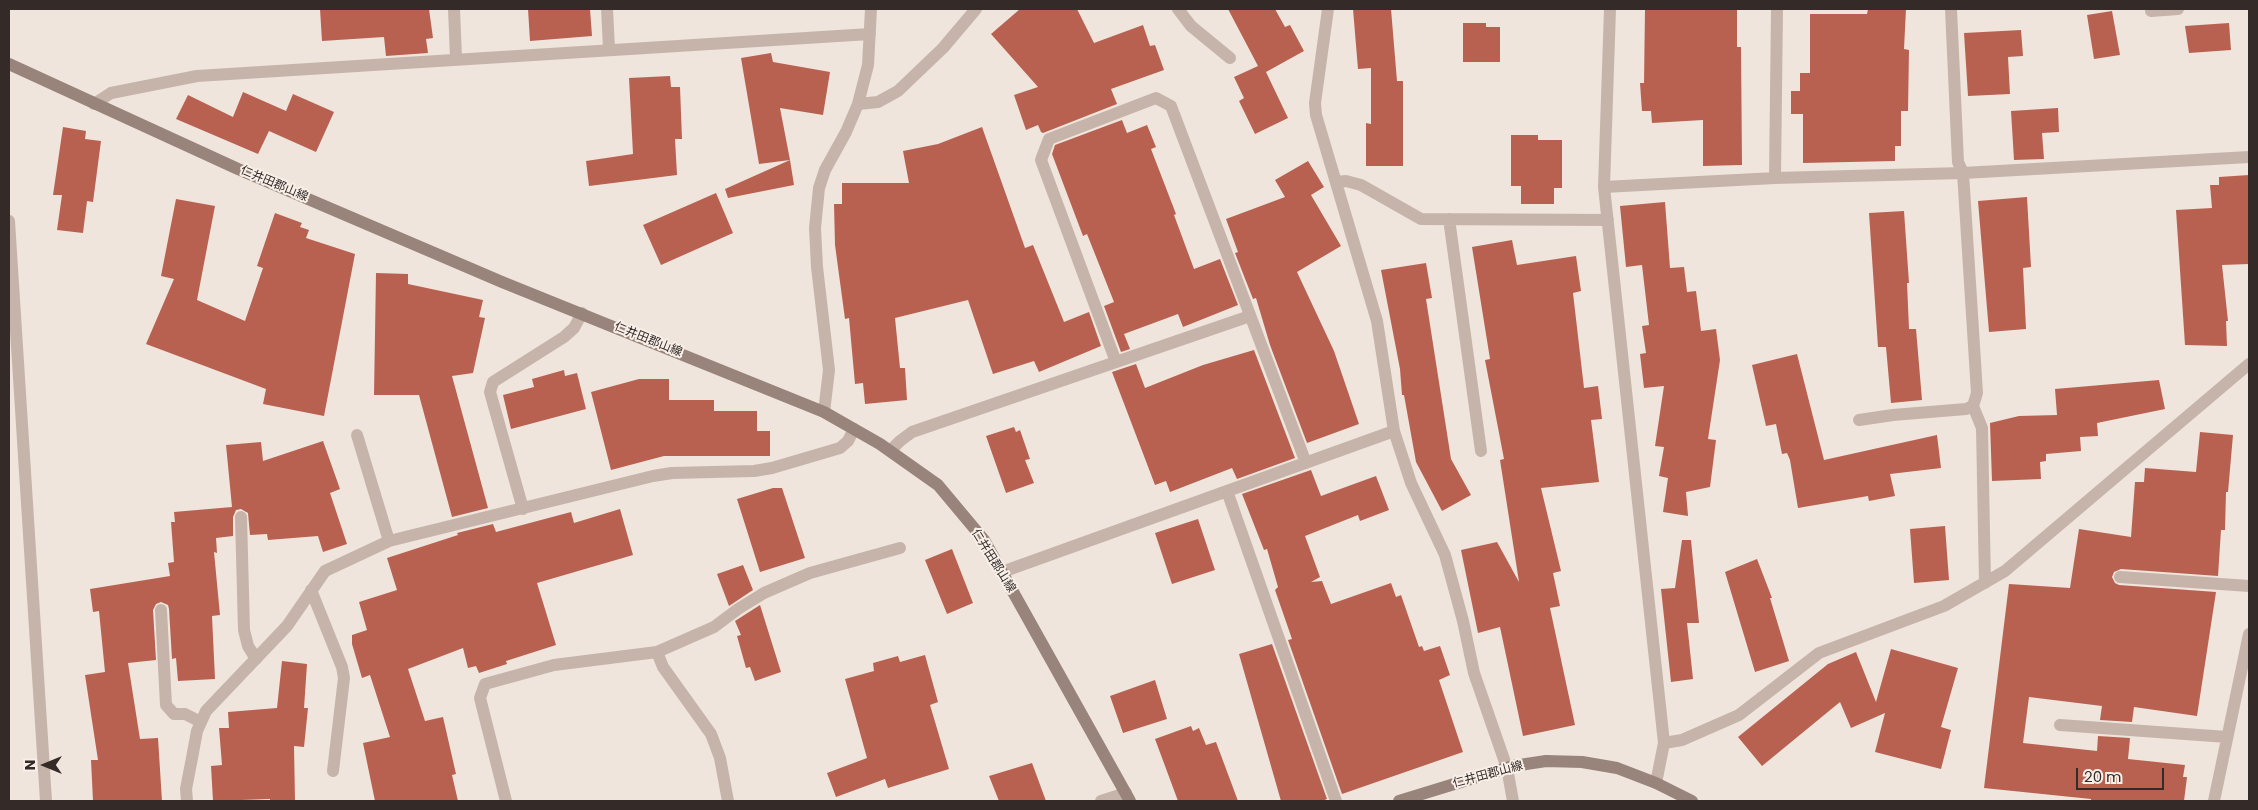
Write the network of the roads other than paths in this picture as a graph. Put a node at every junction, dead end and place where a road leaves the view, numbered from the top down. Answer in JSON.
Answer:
{"nodes":[{"id":1,"x":454,"y":9,"type":"edge"},
{"id":2,"x":607,"y":9,"type":"edge"},
{"id":3,"x":871,"y":9,"type":"edge"},
{"id":4,"x":976,"y":9,"type":"edge"},
{"id":5,"x":1178,"y":9,"type":"edge"},
{"id":6,"x":1328,"y":9,"type":"edge"},
{"id":7,"x":1610,"y":9,"type":"edge"},
{"id":8,"x":1777,"y":9,"type":"edge"},
{"id":9,"x":1951,"y":9,"type":"edge"},
{"id":10,"x":2178,"y":9,"type":"edge"},
{"id":11,"x":2151,"y":11,"type":"dead end"},
{"id":12,"x":870,"y":34,"type":"junction"},
{"id":13,"x":609,"y":48,"type":"junction"},
{"id":14,"x":456,"y":58,"type":"junction"},
{"id":15,"x":1230,"y":58,"type":"dead end"},
{"id":16,"x":9,"y":64,"type":"edge"},
{"id":17,"x":94,"y":104,"type":"junction"},
{"id":18,"x":858,"y":104,"type":"junction"},
{"id":19,"x":2249,"y":157,"type":"edge"},
{"id":20,"x":1963,"y":173,"type":"junction"},
{"id":21,"x":1775,"y":178,"type":"junction"},
{"id":22,"x":1336,"y":182,"type":"junction"},
{"id":23,"x":1604,"y":187,"type":"junction"},
{"id":24,"x":1449,"y":220,"type":"junction"},
{"id":25,"x":1608,"y":220,"type":"junction"},
{"id":26,"x":9,"y":221,"type":"edge"},
{"id":27,"x":582,"y":313,"type":"junction"},
{"id":28,"x":1250,"y":316,"type":"junction"},
{"id":29,"x":1116,"y":362,"type":"junction"},
{"id":30,"x":2249,"y":364,"type":"edge"},
{"id":31,"x":1973,"y":406,"type":"junction"},
{"id":32,"x":824,"y":412,"type":"junction"},
{"id":33,"x":1859,"y":420,"type":"dead end"},
{"id":34,"x":854,"y":429,"type":"junction"},
{"id":35,"x":1394,"y":431,"type":"junction"},
{"id":36,"x":357,"y":435,"type":"dead end"},
{"id":37,"x":890,"y":451,"type":"junction"},
{"id":38,"x":1481,"y":451,"type":"dead end"},
{"id":39,"x":1306,"y":462,"type":"junction"},
{"id":40,"x":1227,"y":491,"type":"junction"},
{"id":41,"x":523,"y":509,"type":"junction"},
{"id":42,"x":241,"y":517,"type":"dead end"},
{"id":43,"x":389,"y":542,"type":"junction"},
{"id":44,"x":900,"y":548,"type":"dead end"},
{"id":45,"x":1002,"y":572,"type":"junction"},
{"id":46,"x":2120,"y":577,"type":"dead end"},
{"id":47,"x":1985,"y":583,"type":"junction"},
{"id":48,"x":2249,"y":586,"type":"edge"},
{"id":49,"x":311,"y":590,"type":"junction"},
{"id":50,"x":161,"y":610,"type":"dead end"},
{"id":51,"x":2249,"y":634,"type":"edge"},
{"id":52,"x":657,"y":652,"type":"junction"},
{"id":53,"x":256,"y":659,"type":"junction"},
{"id":54,"x":201,"y":722,"type":"junction"},
{"id":55,"x":2060,"y":725,"type":"dead end"},
{"id":56,"x":2227,"y":737,"type":"junction"},
{"id":57,"x":1664,"y":743,"type":"junction"},
{"id":58,"x":1506,"y":768,"type":"junction"},
{"id":59,"x":333,"y":771,"type":"dead end"},
{"id":60,"x":1656,"y":783,"type":"junction"},
{"id":61,"x":1128,"y":797,"type":"edge"},
{"id":62,"x":1407,"y":800,"type":"edge"},
{"id":63,"x":46,"y":801,"type":"edge"},
{"id":64,"x":187,"y":801,"type":"edge"},
{"id":65,"x":506,"y":801,"type":"edge"},
{"id":66,"x":728,"y":801,"type":"edge"},
{"id":67,"x":1101,"y":801,"type":"edge"},
{"id":68,"x":1336,"y":801,"type":"edge"},
{"id":69,"x":1512,"y":801,"type":"edge"},
{"id":70,"x":1692,"y":801,"type":"edge"},
{"id":71,"x":2214,"y":801,"type":"edge"}],
"edges":[{"from":1,"to":14,"type":"street"},
{"from":2,"to":13,"type":"street"},
{"from":3,"to":12,"type":"street"},
{"from":4,"to":18,"type":"street"},
{"from":5,"to":15,"type":"street"},
{"from":6,"to":22,"type":"street"},
{"from":7,"to":23,"type":"street"},
{"from":8,"to":21,"type":"street"},
{"from":9,"to":20,"type":"street"},
{"from":10,"to":11,"type":"street"},
{"from":12,"to":13,"type":"street"},
{"from":12,"to":18,"type":"street"},
{"from":13,"to":14,"type":"street"},
{"from":14,"to":17,"type":"street"},
{"from":16,"to":17,"type":"main road","name":"仁井田郡山線"},
{"from":17,"to":27,"type":"main road","name":"仁井田郡山線"},
{"from":18,"to":32,"type":"street"},
{"from":19,"to":20,"type":"street"},
{"from":20,"to":21,"type":"street"},
{"from":20,"to":31,"type":"street"},
{"from":21,"to":23,"type":"street"},
{"from":22,"to":24,"type":"street"},
{"from":22,"to":35,"type":"street"},
{"from":23,"to":25,"type":"street"},
{"from":24,"to":25,"type":"street"},
{"from":24,"to":38,"type":"street"},
{"from":25,"to":57,"type":"street"},
{"from":26,"to":63,"type":"street"},
{"from":27,"to":32,"type":"main road","name":"仁井田郡山線"},
{"from":27,"to":41,"type":"street"},
{"from":28,"to":29,"type":"street"},
{"from":28,"to":29,"type":"street"},
{"from":28,"to":39,"type":"street"},
{"from":29,"to":37,"type":"street"},
{"from":30,"to":47,"type":"street"},
{"from":31,"to":33,"type":"street"},
{"from":31,"to":47,"type":"street"},
{"from":32,"to":34,"type":"main road","name":"仁井田郡山線"},
{"from":34,"to":37,"type":"main road","name":"仁井田郡山線"},
{"from":34,"to":41,"type":"street"},
{"from":35,"to":39,"type":"street"},
{"from":35,"to":58,"type":"street"},
{"from":36,"to":43,"type":"street"},
{"from":37,"to":45,"type":"main road","name":"仁井田郡山線"},
{"from":39,"to":40,"type":"street"},
{"from":40,"to":45,"type":"street"},
{"from":40,"to":68,"type":"street"},
{"from":41,"to":43,"type":"street"},
{"from":42,"to":53,"type":"street"},
{"from":43,"to":49,"type":"street"},
{"from":44,"to":52,"type":"street"},
{"from":45,"to":61,"type":"main road","name":"仁井田郡山線"},
{"from":46,"to":48,"type":"street"},
{"from":47,"to":57,"type":"street"},
{"from":49,"to":53,"type":"street"},
{"from":49,"to":59,"type":"street"},
{"from":50,"to":54,"type":"street"},
{"from":51,"to":56,"type":"street"},
{"from":52,"to":65,"type":"street"},
{"from":52,"to":66,"type":"street"},
{"from":53,"to":54,"type":"street"},
{"from":54,"to":64,"type":"street"},
{"from":55,"to":56,"type":"street"},
{"from":56,"to":71,"type":"street"},
{"from":57,"to":60,"type":"street"},
{"from":58,"to":60,"type":"main road","name":"仁井田郡山線"},
{"from":58,"to":62,"type":"main road","name":"仁井田郡山線"},
{"from":58,"to":69,"type":"street"},
{"from":60,"to":70,"type":"main road","name":"仁井田郡山線"},
{"from":61,"to":67,"type":"street"}]}
